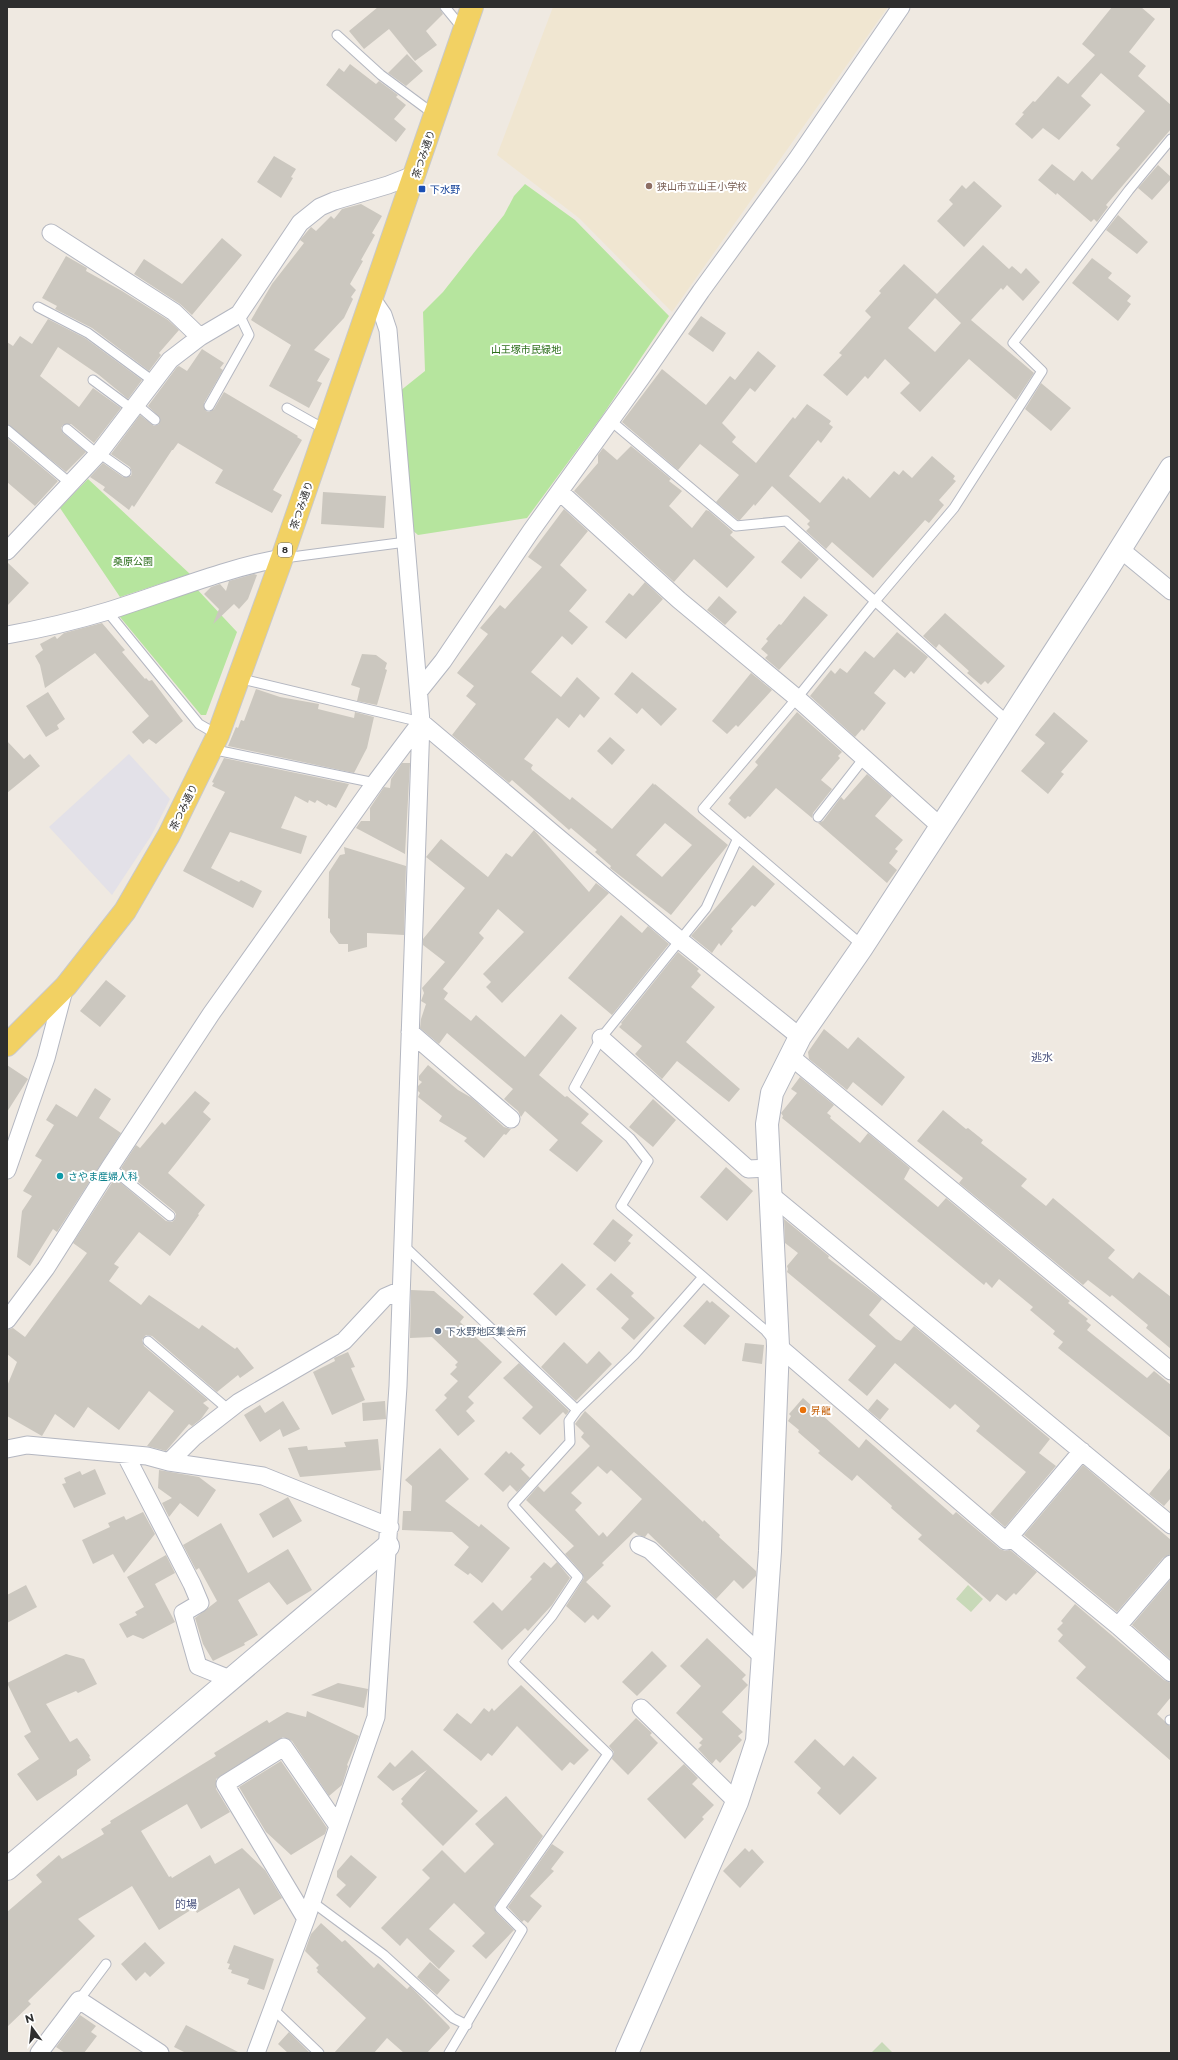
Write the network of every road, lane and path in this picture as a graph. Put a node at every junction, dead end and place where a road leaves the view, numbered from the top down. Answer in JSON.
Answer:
{"nodes":[{"id":1,"x":445,"y":7,"type":"edge"},
{"id":2,"x":472,"y":7,"type":"edge"},
{"id":3,"x":901,"y":7,"type":"edge"},
{"id":4,"x":465,"y":32,"type":"junction"},
{"id":5,"x":337,"y":35,"type":"dead end"},
{"id":6,"x":436,"y":116,"type":"junction"},
{"id":7,"x":1171,"y":139,"type":"edge"},
{"id":8,"x":416,"y":174,"type":"junction"},
{"id":9,"x":51,"y":233,"type":"dead end"},
{"id":10,"x":372,"y":299,"type":"junction"},
{"id":11,"x":38,"y":307,"type":"dead end"},
{"id":12,"x":239,"y":314,"type":"junction"},
{"id":13,"x":200,"y":338,"type":"junction"},
{"id":14,"x":93,"y":380,"type":"dead end"},
{"id":15,"x":153,"y":381,"type":"junction"},
{"id":16,"x":134,"y":406,"type":"junction"},
{"id":17,"x":209,"y":406,"type":"dead end"},
{"id":18,"x":288,"y":408,"type":"dead end"},
{"id":19,"x":155,"y":420,"type":"dead end"},
{"id":20,"x":611,"y":421,"type":"junction"},
{"id":21,"x":67,"y":429,"type":"dead end"},
{"id":22,"x":7,"y":430,"type":"edge"},
{"id":23,"x":327,"y":431,"type":"junction"},
{"id":24,"x":98,"y":454,"type":"junction"},
{"id":25,"x":1171,"y":468,"type":"edge"},
{"id":26,"x":126,"y":472,"type":"dead end"},
{"id":27,"x":71,"y":484,"type":"junction"},
{"id":28,"x":560,"y":492,"type":"junction"},
{"id":29,"x":406,"y":542,"type":"junction"},
{"id":30,"x":1120,"y":549,"type":"junction"},
{"id":31,"x":7,"y":551,"type":"edge"},
{"id":32,"x":282,"y":558,"type":"junction"},
{"id":33,"x":1171,"y":591,"type":"edge"},
{"id":34,"x":876,"y":600,"type":"junction"},
{"id":35,"x":107,"y":611,"type":"junction"},
{"id":36,"x":7,"y":635,"type":"edge"},
{"id":37,"x":238,"y":678,"type":"junction"},
{"id":38,"x":419,"y":691,"type":"junction"},
{"id":39,"x":797,"y":698,"type":"junction"},
{"id":40,"x":421,"y":722,"type":"junction"},
{"id":41,"x":1009,"y":722,"type":"junction"},
{"id":42,"x":214,"y":742,"type":"junction"},
{"id":43,"x":864,"y":758,"type":"junction"},
{"id":44,"x":375,"y":783,"type":"junction"},
{"id":45,"x":818,"y":817,"type":"dead end"},
{"id":46,"x":940,"y":826,"type":"junction"},
{"id":47,"x":737,"y":840,"type":"junction"},
{"id":48,"x":681,"y":941,"type":"junction"},
{"id":49,"x":863,"y":946,"type":"junction"},
{"id":50,"x":66,"y":986,"type":"junction"},
{"id":51,"x":410,"y":1032,"type":"junction"},
{"id":52,"x":601,"y":1038,"type":"junction"},
{"id":53,"x":7,"y":1046,"type":"edge"},
{"id":54,"x":795,"y":1047,"type":"junction"},
{"id":55,"x":511,"y":1119,"type":"dead end"},
{"id":56,"x":110,"y":1167,"type":"junction"},
{"id":57,"x":769,"y":1168,"type":"junction"},
{"id":58,"x":7,"y":1170,"type":"edge"},
{"id":59,"x":771,"y":1195,"type":"junction"},
{"id":60,"x":170,"y":1216,"type":"dead end"},
{"id":61,"x":402,"y":1244,"type":"junction"},
{"id":62,"x":703,"y":1277,"type":"junction"},
{"id":63,"x":401,"y":1290,"type":"junction"},
{"id":64,"x":7,"y":1320,"type":"edge"},
{"id":65,"x":148,"y":1341,"type":"dead end"},
{"id":66,"x":778,"y":1346,"type":"junction"},
{"id":67,"x":1171,"y":1371,"type":"edge"},
{"id":68,"x":229,"y":1410,"type":"junction"},
{"id":69,"x":577,"y":1410,"type":"junction"},
{"id":70,"x":7,"y":1449,"type":"edge"},
{"id":71,"x":1082,"y":1451,"type":"junction"},
{"id":72,"x":125,"y":1454,"type":"junction"},
{"id":73,"x":169,"y":1462,"type":"junction"},
{"id":74,"x":1171,"y":1525,"type":"edge"},
{"id":75,"x":389,"y":1536,"type":"junction"},
{"id":76,"x":1010,"y":1537,"type":"junction"},
{"id":77,"x":639,"y":1546,"type":"dead end"},
{"id":78,"x":1171,"y":1564,"type":"edge"},
{"id":79,"x":1118,"y":1626,"type":"junction"},
{"id":80,"x":763,"y":1657,"type":"junction"},
{"id":81,"x":1171,"y":1673,"type":"edge"},
{"id":82,"x":230,"y":1679,"type":"junction"},
{"id":83,"x":641,"y":1708,"type":"dead end"},
{"id":84,"x":736,"y":1802,"type":"junction"},
{"id":85,"x":338,"y":1826,"type":"junction"},
{"id":86,"x":7,"y":1869,"type":"edge"},
{"id":87,"x":311,"y":1900,"type":"junction"},
{"id":88,"x":306,"y":1919,"type":"junction"},
{"id":89,"x":106,"y":1964,"type":"dead end"},
{"id":90,"x":79,"y":2000,"type":"junction"},
{"id":91,"x":272,"y":2008,"type":"junction"},
{"id":92,"x":467,"y":2025,"type":"junction"},
{"id":93,"x":39,"y":2053,"type":"edge"},
{"id":94,"x":160,"y":2053,"type":"edge"},
{"id":95,"x":256,"y":2053,"type":"edge"},
{"id":96,"x":319,"y":2053,"type":"edge"},
{"id":97,"x":449,"y":2053,"type":"edge"},
{"id":98,"x":627,"y":2053,"type":"edge"}],
"edges":[{"from":1,"to":4,"type":"lane"},
{"from":2,"to":4,"type":"main road","name":"茶つみ通り","number":"8"},
{"from":3,"to":20,"type":"street"},
{"from":4,"to":6,"type":"main road","name":"茶つみ通り","number":"8"},
{"from":5,"to":6,"type":"lane"},
{"from":6,"to":8,"type":"main road","name":"茶つみ通り","number":"8"},
{"from":7,"to":34,"type":"lane"},
{"from":8,"to":10,"type":"main road","name":"茶つみ通り","number":"8"},
{"from":8,"to":12,"type":"street"},
{"from":9,"to":13,"type":"street"},
{"from":10,"to":23,"type":"main road","name":"茶つみ通り","number":"8"},
{"from":10,"to":29,"type":"street"},
{"from":11,"to":15,"type":"lane"},
{"from":12,"to":13,"type":"street"},
{"from":12,"to":17,"type":"lane"},
{"from":13,"to":15,"type":"street"},
{"from":14,"to":16,"type":"lane"},
{"from":15,"to":16,"type":"street"},
{"from":16,"to":19,"type":"lane"},
{"from":16,"to":24,"type":"street"},
{"from":18,"to":23,"type":"lane"},
{"from":20,"to":28,"type":"street"},
{"from":20,"to":34,"type":"lane"},
{"from":21,"to":24,"type":"lane"},
{"from":22,"to":27,"type":"lane"},
{"from":23,"to":32,"type":"main road","name":"茶つみ通り","number":"8"},
{"from":24,"to":26,"type":"lane"},
{"from":24,"to":27,"type":"street"},
{"from":25,"to":30,"type":"street"},
{"from":27,"to":31,"type":"street"},
{"from":28,"to":38,"type":"street"},
{"from":28,"to":39,"type":"street"},
{"from":29,"to":32,"type":"lane"},
{"from":29,"to":38,"type":"street"},
{"from":30,"to":33,"type":"street"},
{"from":30,"to":41,"type":"street"},
{"from":32,"to":35,"type":"street"},
{"from":32,"to":37,"type":"main road","name":"茶つみ通り","number":"8"},
{"from":34,"to":39,"type":"lane"},
{"from":34,"to":41,"type":"lane"},
{"from":35,"to":36,"type":"street"},
{"from":35,"to":42,"type":"lane"},
{"from":37,"to":40,"type":"lane"},
{"from":37,"to":42,"type":"main road","name":"茶つみ通り","number":"8"},
{"from":38,"to":40,"type":"street"},
{"from":39,"to":43,"type":"street"},
{"from":39,"to":47,"type":"lane"},
{"from":40,"to":44,"type":"street"},
{"from":40,"to":48,"type":"street"},
{"from":40,"to":51,"type":"street"},
{"from":41,"to":46,"type":"street"},
{"from":42,"to":44,"type":"lane"},
{"from":42,"to":50,"type":"main road","name":"茶つみ通り","number":"8"},
{"from":43,"to":45,"type":"lane"},
{"from":43,"to":46,"type":"street"},
{"from":44,"to":56,"type":"street"},
{"from":46,"to":49,"type":"street"},
{"from":47,"to":48,"type":"lane"},
{"from":47,"to":49,"type":"lane"},
{"from":48,"to":52,"type":"lane"},
{"from":48,"to":54,"type":"street"},
{"from":49,"to":54,"type":"street"},
{"from":50,"to":53,"type":"main road","name":"茶つみ通り","number":"8"},
{"from":50,"to":58,"type":"street"},
{"from":51,"to":55,"type":"street"},
{"from":51,"to":61,"type":"street"},
{"from":52,"to":57,"type":"street"},
{"from":52,"to":62,"type":"lane"},
{"from":54,"to":57,"type":"street"},
{"from":54,"to":67,"type":"street"},
{"from":56,"to":60,"type":"lane"},
{"from":56,"to":64,"type":"street"},
{"from":57,"to":59,"type":"street"},
{"from":59,"to":66,"type":"street"},
{"from":59,"to":71,"type":"street"},
{"from":61,"to":63,"type":"street"},
{"from":61,"to":69,"type":"lane"},
{"from":62,"to":66,"type":"lane"},
{"from":62,"to":69,"type":"lane"},
{"from":63,"to":68,"type":"street"},
{"from":63,"to":75,"type":"street"},
{"from":65,"to":68,"type":"lane"},
{"from":66,"to":76,"type":"street"},
{"from":66,"to":80,"type":"street"},
{"from":68,"to":73,"type":"street"},
{"from":69,"to":92,"type":"lane"},
{"from":70,"to":72,"type":"street"},
{"from":71,"to":74,"type":"street"},
{"from":71,"to":76,"type":"street"},
{"from":72,"to":73,"type":"street"},
{"from":72,"to":82,"type":"street"},
{"from":73,"to":75,"type":"street"},
{"from":75,"to":82,"type":"street"},
{"from":75,"to":85,"type":"street"},
{"from":76,"to":79,"type":"street"},
{"from":77,"to":80,"type":"street"},
{"from":78,"to":79,"type":"street"},
{"from":79,"to":81,"type":"street"},
{"from":80,"to":84,"type":"street"},
{"from":82,"to":86,"type":"street"},
{"from":83,"to":84,"type":"street"},
{"from":84,"to":98,"type":"street"},
{"from":85,"to":87,"type":"street"},
{"from":85,"to":88,"type":"street"},
{"from":87,"to":88,"type":"street"},
{"from":87,"to":92,"type":"lane"},
{"from":88,"to":91,"type":"street"},
{"from":89,"to":90,"type":"lane"},
{"from":90,"to":93,"type":"street"},
{"from":90,"to":94,"type":"street"},
{"from":91,"to":95,"type":"street"},
{"from":91,"to":96,"type":"lane"},
{"from":92,"to":97,"type":"lane"}]}
